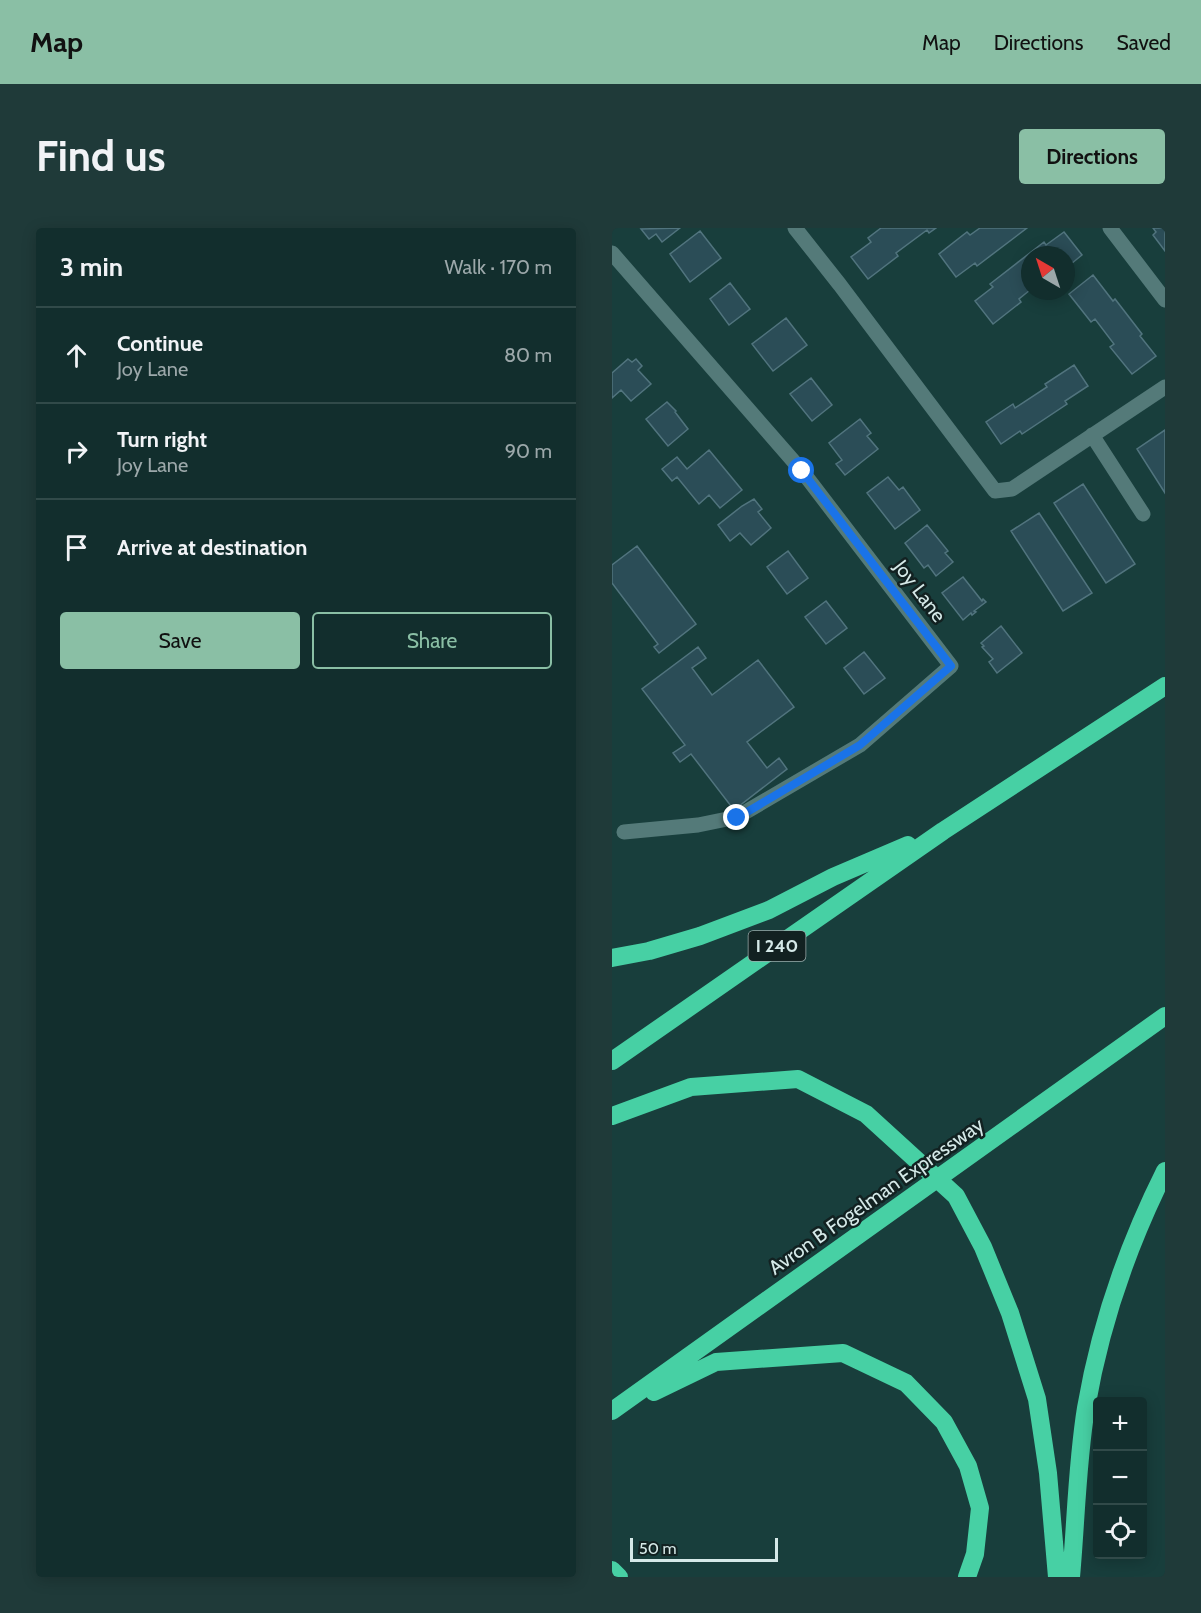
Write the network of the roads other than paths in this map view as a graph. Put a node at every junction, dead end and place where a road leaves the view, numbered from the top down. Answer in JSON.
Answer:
{"nodes":[{"id":1,"x":795,"y":228,"type":"edge"},
{"id":2,"x":1110,"y":228,"type":"edge"},
{"id":3,"x":612,"y":253,"type":"edge"},
{"id":4,"x":1165,"y":300,"type":"edge"},
{"id":5,"x":1165,"y":387,"type":"edge"},
{"id":6,"x":1092,"y":435,"type":"junction"},
{"id":7,"x":1143,"y":514,"type":"dead end"},
{"id":8,"x":1165,"y":686,"type":"edge"},
{"id":9,"x":943,"y":831,"type":"junction"},
{"id":10,"x":624,"y":832,"type":"dead end"},
{"id":11,"x":612,"y":958,"type":"edge"},
{"id":12,"x":1165,"y":1016,"type":"edge"},
{"id":13,"x":612,"y":1061,"type":"edge"},
{"id":14,"x":612,"y":1116,"type":"edge"},
{"id":15,"x":1165,"y":1171,"type":"edge"},
{"id":16,"x":612,"y":1411,"type":"edge"},
{"id":17,"x":612,"y":1570,"type":"edge"},
{"id":18,"x":620,"y":1577,"type":"edge"},
{"id":19,"x":968,"y":1577,"type":"edge"},
{"id":20,"x":1057,"y":1577,"type":"edge"},
{"id":21,"x":1071,"y":1577,"type":"edge"}],
"edges":[{"from":1,"to":6,"type":"street"},
{"from":2,"to":4,"type":"street"},
{"from":3,"to":10,"type":"street","name":"Joy Lane"},
{"from":5,"to":6,"type":"street"},
{"from":6,"to":7,"type":"street"},
{"from":8,"to":9,"type":"highway","number":"I 240"},
{"from":9,"to":11,"type":"highway"},
{"from":9,"to":13,"type":"highway","number":"I 240"},
{"from":12,"to":16,"type":"highway","name":"Avron B Fogelman Expressway"},
{"from":14,"to":20,"type":"highway"},
{"from":15,"to":21,"type":"highway"},
{"from":16,"to":19,"type":"highway"},
{"from":17,"to":18,"type":"highway"}]}
